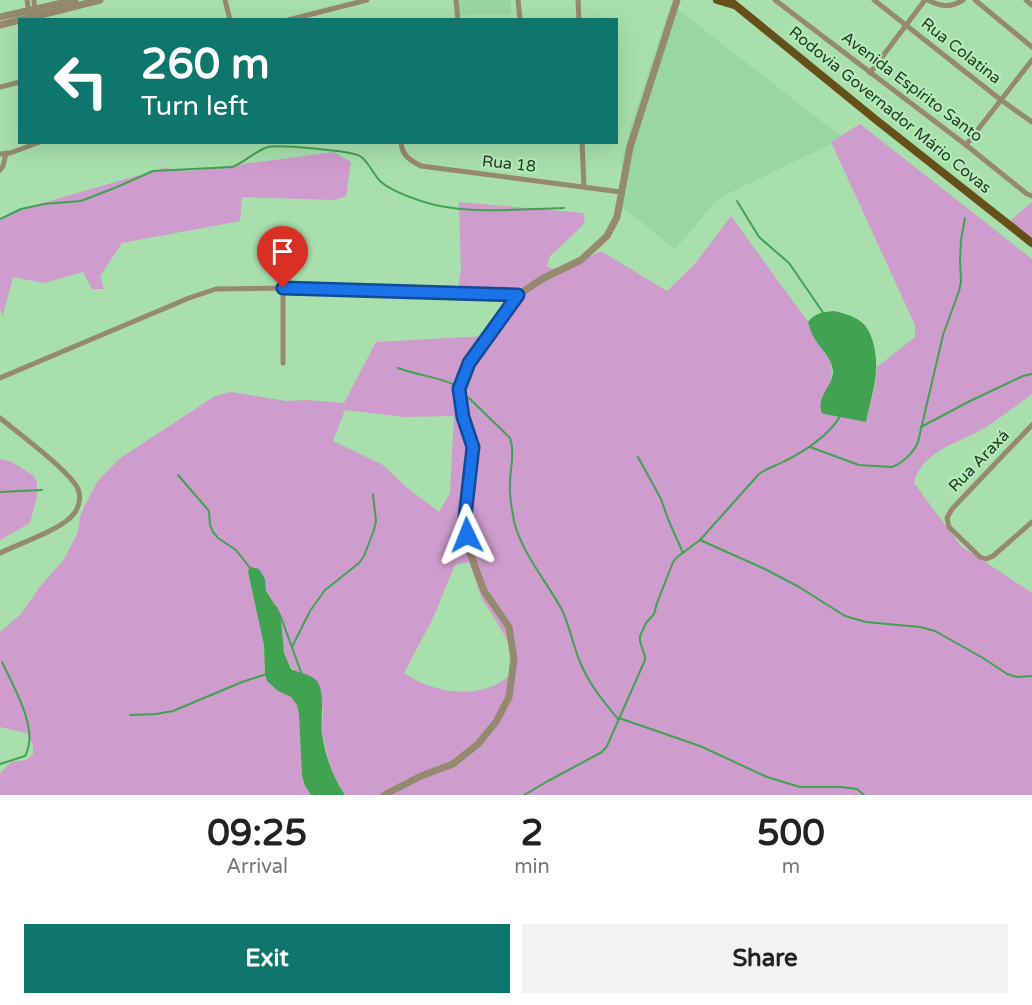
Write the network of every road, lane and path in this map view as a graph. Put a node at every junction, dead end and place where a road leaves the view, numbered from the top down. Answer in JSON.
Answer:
{"nodes":[{"id":1,"x":27,"y":0,"type":"edge"},
{"id":2,"x":34,"y":0,"type":"edge"},
{"id":3,"x":75,"y":0,"type":"edge"},
{"id":4,"x":98,"y":0,"type":"edge"},
{"id":5,"x":225,"y":0,"type":"edge"},
{"id":6,"x":367,"y":0,"type":"edge"},
{"id":7,"x":456,"y":0,"type":"edge"},
{"id":8,"x":518,"y":0,"type":"edge"},
{"id":9,"x":578,"y":0,"type":"edge"},
{"id":10,"x":676,"y":0,"type":"edge"},
{"id":11,"x":717,"y":0,"type":"edge"},
{"id":12,"x":729,"y":0,"type":"edge"},
{"id":13,"x":775,"y":0,"type":"edge"},
{"id":14,"x":789,"y":0,"type":"edge"},
{"id":15,"x":874,"y":0,"type":"edge"},
{"id":16,"x":927,"y":0,"type":"edge"},
{"id":17,"x":963,"y":0,"type":"edge"},
{"id":18,"x":975,"y":0,"type":"edge"},
{"id":19,"x":1026,"y":0,"type":"edge"},
{"id":20,"x":1032,"y":5,"type":"edge"},
{"id":21,"x":784,"y":6,"type":"junction"},
{"id":22,"x":739,"y":7,"type":"junction"},
{"id":23,"x":32,"y":13,"type":"junction"},
{"id":24,"x":0,"y":17,"type":"edge"},
{"id":25,"x":23,"y":18,"type":"edge"},
{"id":26,"x":230,"y":18,"type":"edge"},
{"id":27,"x":296,"y":18,"type":"edge"},
{"id":28,"x":458,"y":18,"type":"edge"},
{"id":29,"x":520,"y":18,"type":"edge"},
{"id":30,"x":579,"y":18,"type":"edge"},
{"id":31,"x":18,"y":20,"type":"edge"},
{"id":32,"x":0,"y":25,"type":"edge"},
{"id":33,"x":907,"y":26,"type":"junction"},
{"id":34,"x":1032,"y":47,"type":"edge"},
{"id":35,"x":1032,"y":60,"type":"edge"},
{"id":36,"x":870,"y":73,"type":"junction"},
{"id":37,"x":18,"y":82,"type":"edge"},
{"id":38,"x":0,"y":87,"type":"edge"},
{"id":39,"x":1000,"y":100,"type":"junction"},
{"id":40,"x":1032,"y":122,"type":"edge"},
{"id":41,"x":34,"y":144,"type":"edge"},
{"id":42,"x":582,"y":144,"type":"edge"},
{"id":43,"x":966,"y":145,"type":"junction"},
{"id":44,"x":401,"y":146,"type":"edge"},
{"id":45,"x":3,"y":154,"type":"edge"},
{"id":46,"x":0,"y":170,"type":"edge"},
{"id":47,"x":584,"y":187,"type":"junction"},
{"id":48,"x":621,"y":192,"type":"junction"},
{"id":49,"x":1032,"y":196,"type":"edge"},
{"id":50,"x":1032,"y":243,"type":"edge"},
{"id":51,"x":283,"y":288,"type":"junction"},
{"id":52,"x":518,"y":295,"type":"junction"},
{"id":53,"x":283,"y":363,"type":"dead end"},
{"id":54,"x":0,"y":378,"type":"edge"},
{"id":55,"x":0,"y":418,"type":"edge"},
{"id":56,"x":1032,"y":425,"type":"edge"},
{"id":57,"x":1032,"y":522,"type":"edge"},
{"id":58,"x":0,"y":553,"type":"edge"},
{"id":59,"x":384,"y":795,"type":"edge"}],
"edges":[{"from":1,"to":23,"type":"street"},
{"from":2,"to":23,"type":"street"},
{"from":3,"to":23,"type":"street"},
{"from":4,"to":23,"type":"street"},
{"from":5,"to":26,"type":"street"},
{"from":6,"to":27,"type":"street"},
{"from":7,"to":28,"type":"street"},
{"from":8,"to":29,"type":"street"},
{"from":9,"to":30,"type":"street"},
{"from":10,"to":48,"type":"street"},
{"from":11,"to":22,"type":"main road"},
{"from":12,"to":22,"type":"main road","name":"Rodovia Governador Mário Covas"},
{"from":13,"to":21,"type":"street","name":"Avenida Espírito Santo"},
{"from":14,"to":21,"type":"street"},
{"from":15,"to":33,"type":"street","name":"Rua Colatina"},
{"from":16,"to":17,"type":"street"},
{"from":16,"to":33,"type":"street"},
{"from":18,"to":34,"type":"street"},
{"from":19,"to":20,"type":"street"},
{"from":21,"to":36,"type":"street","name":"Avenida Espírito Santo"},
{"from":22,"to":50,"type":"main road","name":"Rodovia Governador Mário Covas"},
{"from":23,"to":24,"type":"street"},
{"from":23,"to":25,"type":"street"},
{"from":31,"to":32,"type":"street"},
{"from":33,"to":36,"type":"street"},
{"from":33,"to":39,"type":"street","name":"Rua Colatina"},
{"from":35,"to":39,"type":"street"},
{"from":36,"to":43,"type":"street","name":"Avenida Espírito Santo"},
{"from":37,"to":38,"type":"street"},
{"from":39,"to":40,"type":"street","name":"Rua Colatina"},
{"from":39,"to":43,"type":"street"},
{"from":41,"to":45,"type":"street"},
{"from":42,"to":47,"type":"street"},
{"from":43,"to":49,"type":"street","name":"Avenida Espírito Santo"},
{"from":44,"to":47,"type":"street","name":"Rua 18"},
{"from":45,"to":46,"type":"street"},
{"from":47,"to":48,"type":"street","name":"Rua 18"},
{"from":48,"to":52,"type":"street"},
{"from":51,"to":52,"type":"street"},
{"from":51,"to":53,"type":"street"},
{"from":51,"to":54,"type":"street"},
{"from":52,"to":59,"type":"street"},
{"from":55,"to":58,"type":"street"},
{"from":56,"to":57,"type":"street","name":"Rua Araxá"}]}
